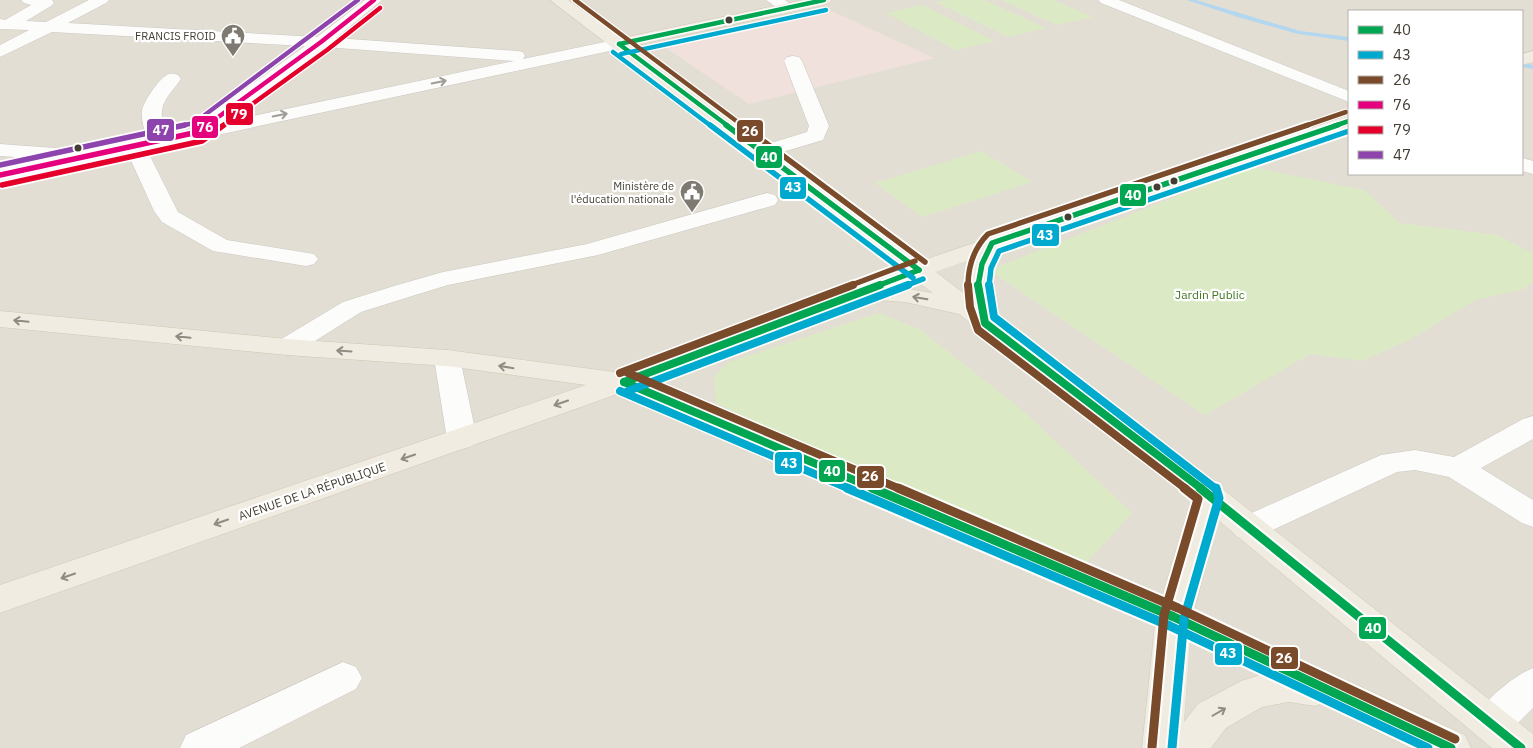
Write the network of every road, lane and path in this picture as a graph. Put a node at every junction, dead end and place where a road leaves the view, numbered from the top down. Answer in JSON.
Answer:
{"nodes":[{"id":1,"x":28,"y":0,"type":"edge"},
{"id":2,"x":101,"y":0,"type":"edge"},
{"id":3,"x":374,"y":0,"type":"edge"},
{"id":4,"x":558,"y":0,"type":"edge"},
{"id":5,"x":824,"y":0,"type":"edge"},
{"id":6,"x":1106,"y":0,"type":"edge"},
{"id":7,"x":780,"y":4,"type":"edge"},
{"id":8,"x":4,"y":24,"type":"edge"},
{"id":9,"x":49,"y":26,"type":"junction"},
{"id":10,"x":321,"y":42,"type":"junction"},
{"id":11,"x":619,"y":44,"type":"junction"},
{"id":12,"x":0,"y":52,"type":"edge"},
{"id":13,"x":550,"y":58,"type":"junction"},
{"id":14,"x":793,"y":61,"type":"dead end"},
{"id":15,"x":172,"y":79,"type":"dead end"},
{"id":16,"x":1348,"y":97,"type":"edge"},
{"id":17,"x":1348,"y":121,"type":"edge"},
{"id":18,"x":198,"y":132,"type":"junction"},
{"id":19,"x":158,"y":141,"type":"junction"},
{"id":20,"x":135,"y":146,"type":"junction"},
{"id":21,"x":0,"y":150,"type":"edge"},
{"id":22,"x":762,"y":152,"type":"junction"},
{"id":23,"x":84,"y":156,"type":"junction"},
{"id":24,"x":0,"y":175,"type":"edge"},
{"id":25,"x":767,"y":200,"type":"dead end"},
{"id":26,"x":992,"y":244,"type":"junction"},
{"id":27,"x":306,"y":259,"type":"dead end"},
{"id":28,"x":919,"y":270,"type":"junction"},
{"id":29,"x":859,"y":292,"type":"junction"},
{"id":30,"x":976,"y":316,"type":"junction"},
{"id":31,"x":0,"y":319,"type":"edge"},
{"id":32,"x":287,"y":347,"type":"junction"},
{"id":33,"x":447,"y":358,"type":"junction"},
{"id":34,"x":624,"y":382,"type":"junction"},
{"id":35,"x":1533,"y":426,"type":"edge"},
{"id":36,"x":462,"y":439,"type":"junction"},
{"id":37,"x":1458,"y":468,"type":"junction"},
{"id":38,"x":1209,"y":495,"type":"junction"},
{"id":39,"x":1533,"y":515,"type":"edge"},
{"id":40,"x":1248,"y":528,"type":"junction"},
{"id":41,"x":0,"y":599,"type":"edge"},
{"id":42,"x":1174,"y":618,"type":"junction"},
{"id":43,"x":343,"y":678,"type":"dead end"},
{"id":44,"x":1533,"y":684,"type":"edge"},
{"id":45,"x":1336,"y":694,"type":"junction"},
{"id":46,"x":1491,"y":724,"type":"junction"},
{"id":47,"x":200,"y":748,"type":"edge"},
{"id":48,"x":1162,"y":748,"type":"edge"},
{"id":49,"x":1188,"y":748,"type":"edge"},
{"id":50,"x":1451,"y":748,"type":"edge"},
{"id":51,"x":1521,"y":748,"type":"edge"}],
"edges":[{"from":1,"to":8,"type":"street"},
{"from":2,"to":9,"type":"street"},
{"from":3,"to":10,"type":"street"},
{"from":4,"to":11,"type":"main road"},
{"from":5,"to":7,"type":"main road"},
{"from":6,"to":16,"type":"street"},
{"from":7,"to":11,"type":"main road"},
{"from":8,"to":9,"type":"street"},
{"from":9,"to":10,"type":"street"},
{"from":9,"to":12,"type":"street"},
{"from":10,"to":13,"type":"street"},
{"from":10,"to":18,"type":"street"},
{"from":11,"to":13,"type":"street"},
{"from":11,"to":22,"type":"main road"},
{"from":18,"to":13,"type":"street","one_way":true},
{"from":14,"to":22,"type":"street"},
{"from":15,"to":19,"type":"street"},
{"from":17,"to":26,"type":"main road","name":"AVENUE DE LA RÉPUBLIQUE"},
{"from":18,"to":19,"type":"street"},
{"from":19,"to":20,"type":"street"},
{"from":20,"to":23,"type":"street"},
{"from":20,"to":27,"type":"street"},
{"from":21,"to":23,"type":"street"},
{"from":22,"to":28,"type":"main road"},
{"from":23,"to":24,"type":"street"},
{"from":25,"to":32,"type":"street"},
{"from":26,"to":28,"type":"main road","name":"AVENUE DE LA RÉPUBLIQUE"},
{"from":26,"to":30,"type":"main road"},
{"from":28,"to":29,"type":"main road","name":"AVENUE DE LA RÉPUBLIQUE"},
{"from":28,"to":30,"type":"main road"},
{"from":30,"to":29,"type":"main road","one_way":true},
{"from":29,"to":34,"type":"main road","name":"AVENUE DE LA RÉPUBLIQUE"},
{"from":30,"to":38,"type":"main road"},
{"from":32,"to":31,"type":"main road","one_way":true},
{"from":33,"to":32,"type":"main road","one_way":true},
{"from":34,"to":33,"type":"main road","one_way":true},
{"from":33,"to":36,"type":"street"},
{"from":34,"to":36,"type":"main road","name":"AVENUE DE LA RÉPUBLIQUE","one_way":true},
{"from":34,"to":42,"type":"main road"},
{"from":35,"to":37,"type":"street"},
{"from":36,"to":41,"type":"main road","name":"AVENUE DE LA RÉPUBLIQUE","one_way":true},
{"from":37,"to":39,"type":"street"},
{"from":37,"to":40,"type":"street"},
{"from":38,"to":40,"type":"main road"},
{"from":38,"to":42,"type":"main road"},
{"from":40,"to":46,"type":"main road"},
{"from":42,"to":45,"type":"main road"},
{"from":42,"to":48,"type":"main road"},
{"from":43,"to":47,"type":"street"},
{"from":44,"to":46,"type":"street"},
{"from":49,"to":45,"type":"main road","one_way":true},
{"from":45,"to":50,"type":"main road"},
{"from":46,"to":51,"type":"main road"}]}
